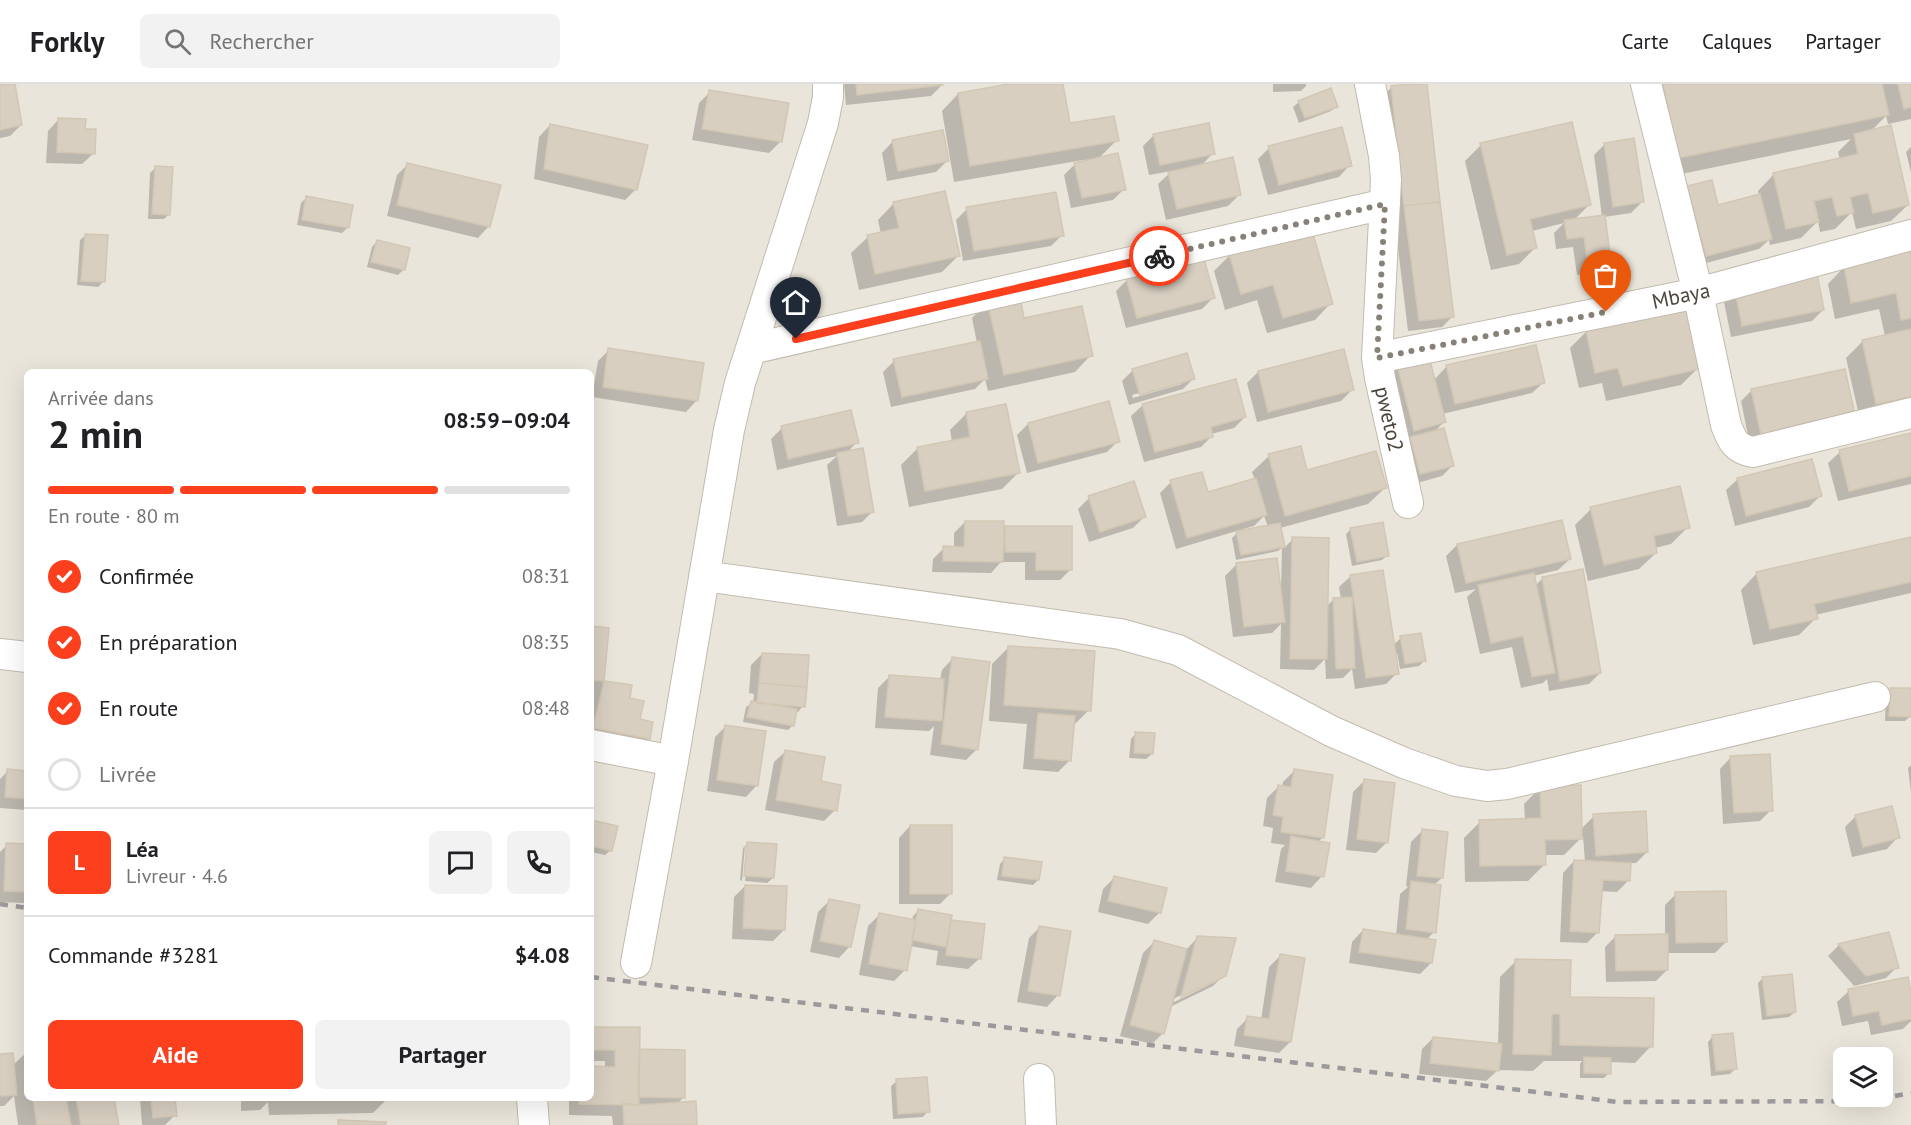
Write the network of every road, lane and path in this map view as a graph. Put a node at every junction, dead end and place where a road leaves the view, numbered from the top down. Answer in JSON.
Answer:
{"nodes":[{"id":1,"x":828,"y":84,"type":"edge"},
{"id":2,"x":1370,"y":84,"type":"edge"},
{"id":3,"x":1646,"y":84,"type":"edge"},
{"id":4,"x":1385,"y":204,"type":"junction"},
{"id":5,"x":1911,"y":235,"type":"edge"},
{"id":6,"x":1698,"y":293,"type":"junction"},
{"id":7,"x":751,"y":349,"type":"junction"},
{"id":8,"x":1377,"y":358,"type":"junction"},
{"id":9,"x":1911,"y":413,"type":"edge"},
{"id":10,"x":1408,"y":503,"type":"dead end"},
{"id":11,"x":704,"y":576,"type":"junction"},
{"id":12,"x":0,"y":654,"type":"edge"},
{"id":13,"x":24,"y":657,"type":"edge"},
{"id":14,"x":1875,"y":697,"type":"dead end"},
{"id":15,"x":594,"y":746,"type":"edge"},
{"id":16,"x":673,"y":761,"type":"junction"},
{"id":17,"x":636,"y":963,"type":"dead end"},
{"id":18,"x":1039,"y":1079,"type":"dead end"},
{"id":19,"x":532,"y":1101,"type":"edge"},
{"id":20,"x":534,"y":1125,"type":"edge"},
{"id":21,"x":1041,"y":1125,"type":"edge"}],
"edges":[{"from":1,"to":7,"type":"street"},
{"from":2,"to":4,"type":"street","name":"pweto2"},
{"from":3,"to":6,"type":"street"},
{"from":4,"to":7,"type":"street"},
{"from":4,"to":8,"type":"street","name":"pweto2"},
{"from":5,"to":6,"type":"street","name":"Mbaya"},
{"from":6,"to":8,"type":"street","name":"Mbaya"},
{"from":6,"to":9,"type":"street"},
{"from":7,"to":11,"type":"street"},
{"from":8,"to":10,"type":"street","name":"pweto2"},
{"from":11,"to":14,"type":"street"},
{"from":11,"to":16,"type":"street"},
{"from":12,"to":13,"type":"street"},
{"from":15,"to":16,"type":"street"},
{"from":16,"to":17,"type":"street"},
{"from":18,"to":21,"type":"street"},
{"from":19,"to":20,"type":"street"}]}
